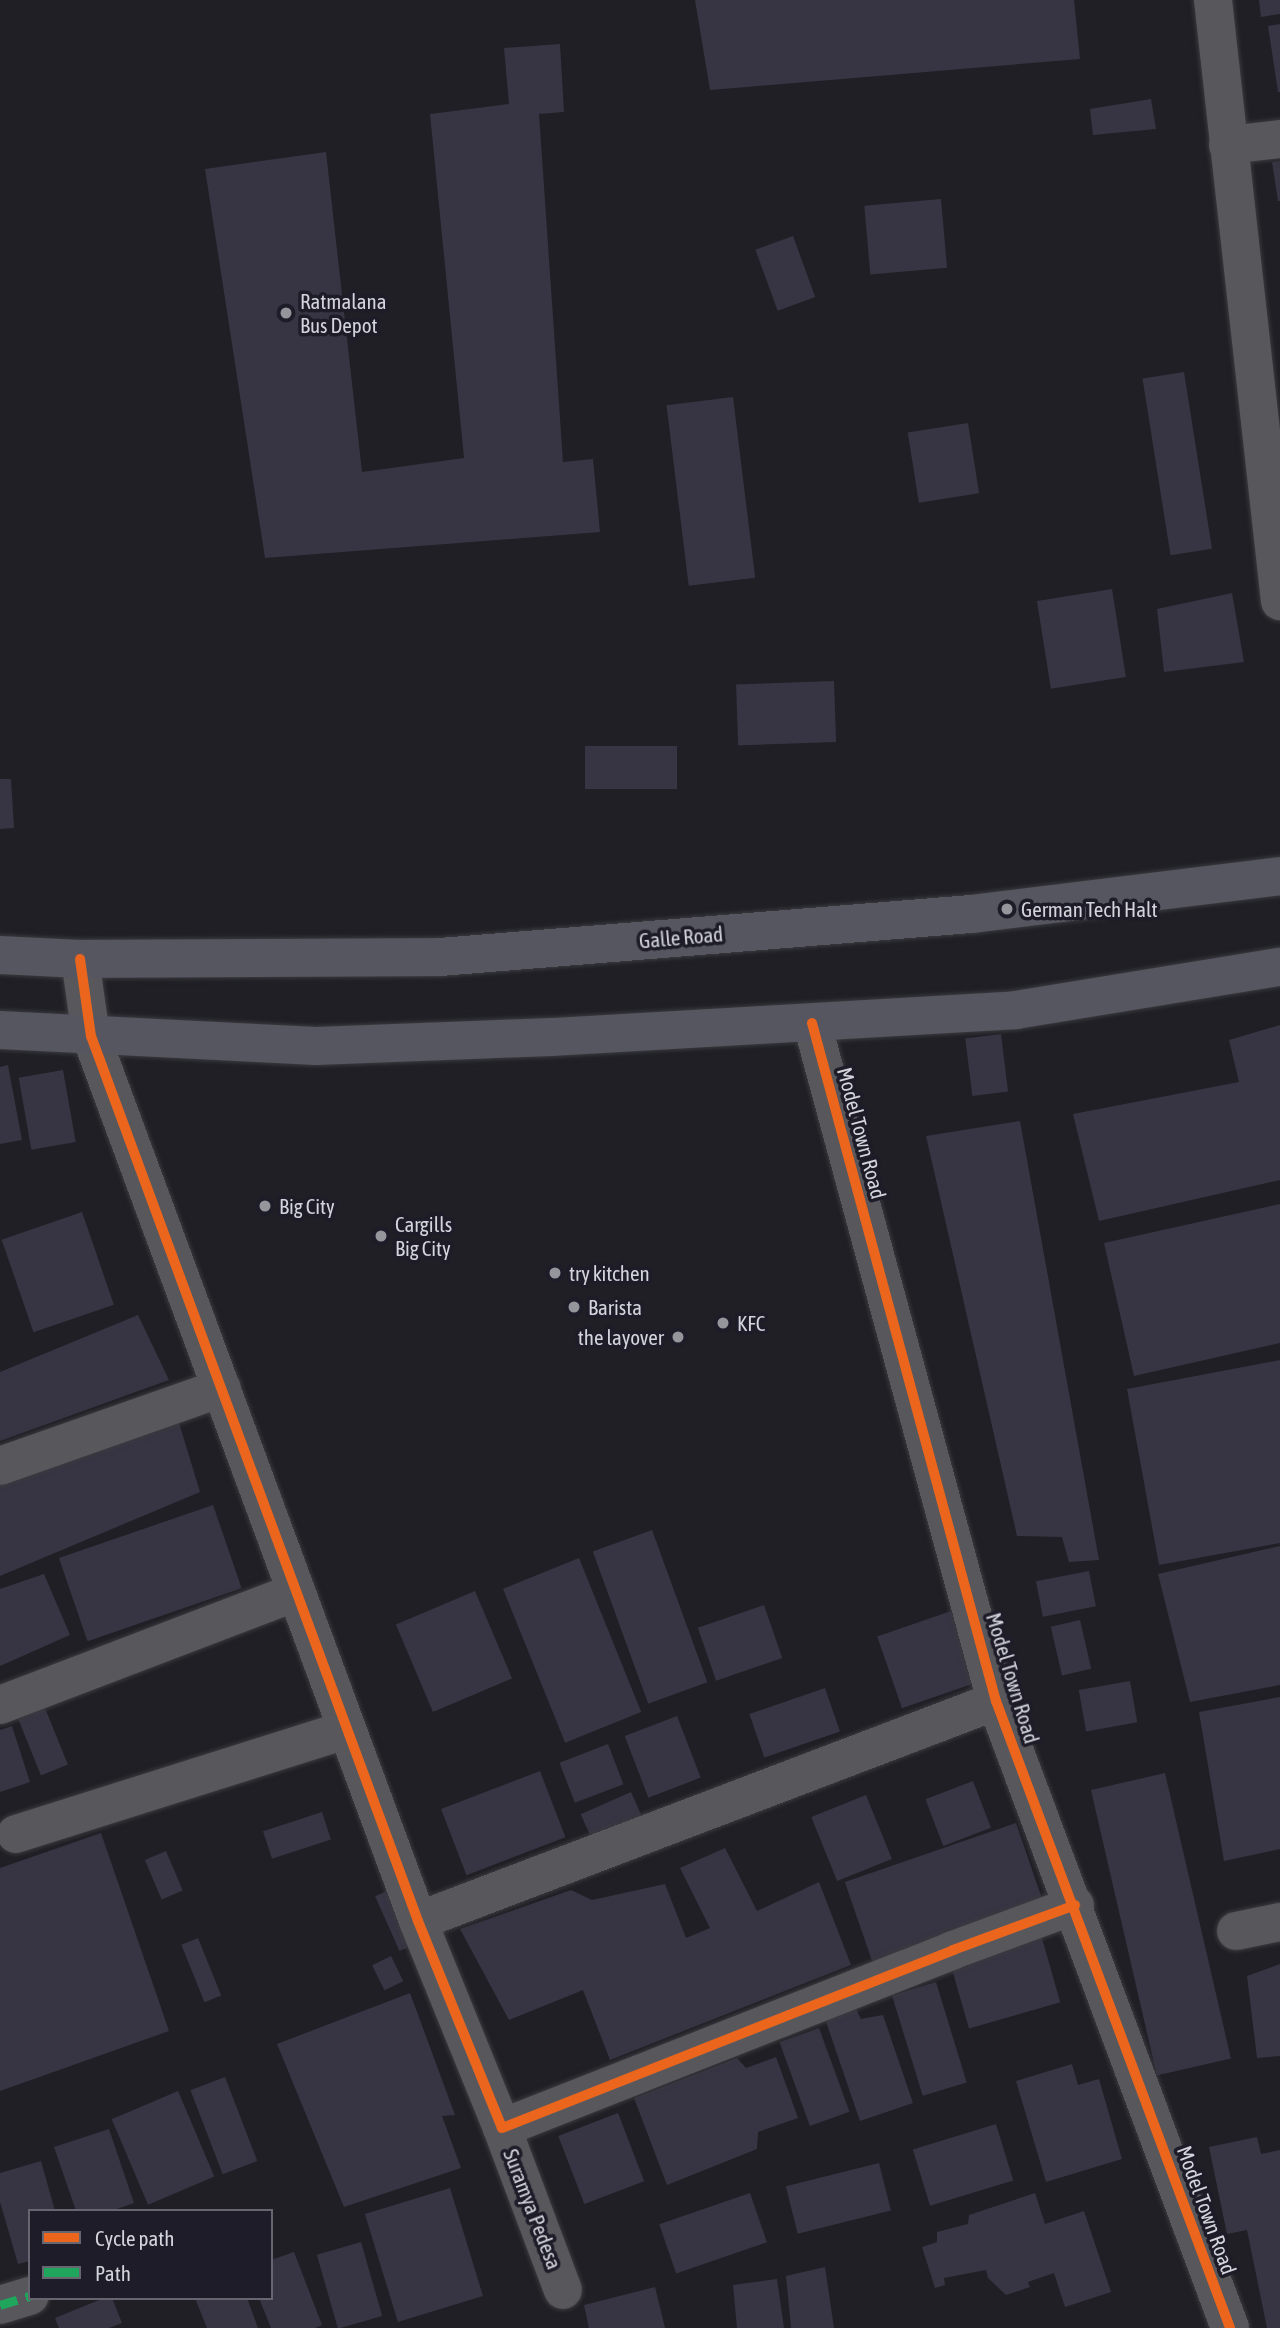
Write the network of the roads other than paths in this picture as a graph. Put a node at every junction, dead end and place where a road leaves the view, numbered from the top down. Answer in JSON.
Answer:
{"nodes":[{"id":1,"x":1213,"y":0,"type":"edge"},
{"id":2,"x":1280,"y":139,"type":"edge"},
{"id":3,"x":1228,"y":145,"type":"junction"},
{"id":4,"x":1280,"y":601,"type":"edge"},
{"id":5,"x":1280,"y":876,"type":"edge"},
{"id":6,"x":0,"y":955,"type":"edge"},
{"id":7,"x":80,"y":959,"type":"junction"},
{"id":8,"x":1280,"y":967,"type":"edge"},
{"id":9,"x":812,"y":1023,"type":"junction"},
{"id":10,"x":0,"y":1030,"type":"edge"},
{"id":11,"x":91,"y":1036,"type":"junction"},
{"id":12,"x":222,"y":1388,"type":"junction"},
{"id":13,"x":0,"y":1466,"type":"edge"},
{"id":14,"x":296,"y":1592,"type":"junction"},
{"id":15,"x":996,"y":1701,"type":"junction"},
{"id":16,"x":0,"y":1705,"type":"edge"},
{"id":17,"x":346,"y":1730,"type":"junction"},
{"id":18,"x":16,"y":1835,"type":"dead end"},
{"id":19,"x":1075,"y":1905,"type":"junction"},
{"id":20,"x":418,"y":1921,"type":"junction"},
{"id":21,"x":1280,"y":1922,"type":"edge"},
{"id":22,"x":1236,"y":1931,"type":"dead end"},
{"id":23,"x":502,"y":2128,"type":"junction"},
{"id":24,"x":563,"y":2290,"type":"dead end"},
{"id":25,"x":28,"y":2297,"type":"edge"},
{"id":26,"x":0,"y":2305,"type":"edge"},
{"id":27,"x":1230,"y":2328,"type":"edge"}],
"edges":[{"from":1,"to":3,"type":"street"},
{"from":2,"to":3,"type":"street"},
{"from":3,"to":4,"type":"street"},
{"from":5,"to":7,"type":"highway","name":"Galle Road"},
{"from":6,"to":7,"type":"highway","name":"Galle Road"},
{"from":7,"to":11,"type":"street","name":"Suramya Pedesa"},
{"from":8,"to":9,"type":"highway"},
{"from":9,"to":11,"type":"highway"},
{"from":9,"to":15,"type":"street","name":"Model Town Road"},
{"from":10,"to":11,"type":"highway"},
{"from":11,"to":12,"type":"street","name":"Suramya Pedesa"},
{"from":12,"to":13,"type":"street"},
{"from":12,"to":14,"type":"street","name":"Suramya Pedesa"},
{"from":14,"to":16,"type":"street"},
{"from":14,"to":17,"type":"street","name":"Suramya Pedesa"},
{"from":15,"to":19,"type":"street","name":"Model Town Road"},
{"from":15,"to":20,"type":"street"},
{"from":17,"to":18,"type":"street"},
{"from":17,"to":20,"type":"street","name":"Suramya Pedesa"},
{"from":19,"to":23,"type":"street"},
{"from":19,"to":27,"type":"street","name":"Model Town Road"},
{"from":20,"to":23,"type":"street","name":"Suramya Pedesa"},
{"from":21,"to":22,"type":"street"},
{"from":23,"to":24,"type":"street","name":"Suramya Pedesa"},
{"from":25,"to":26,"type":"street"}]}
